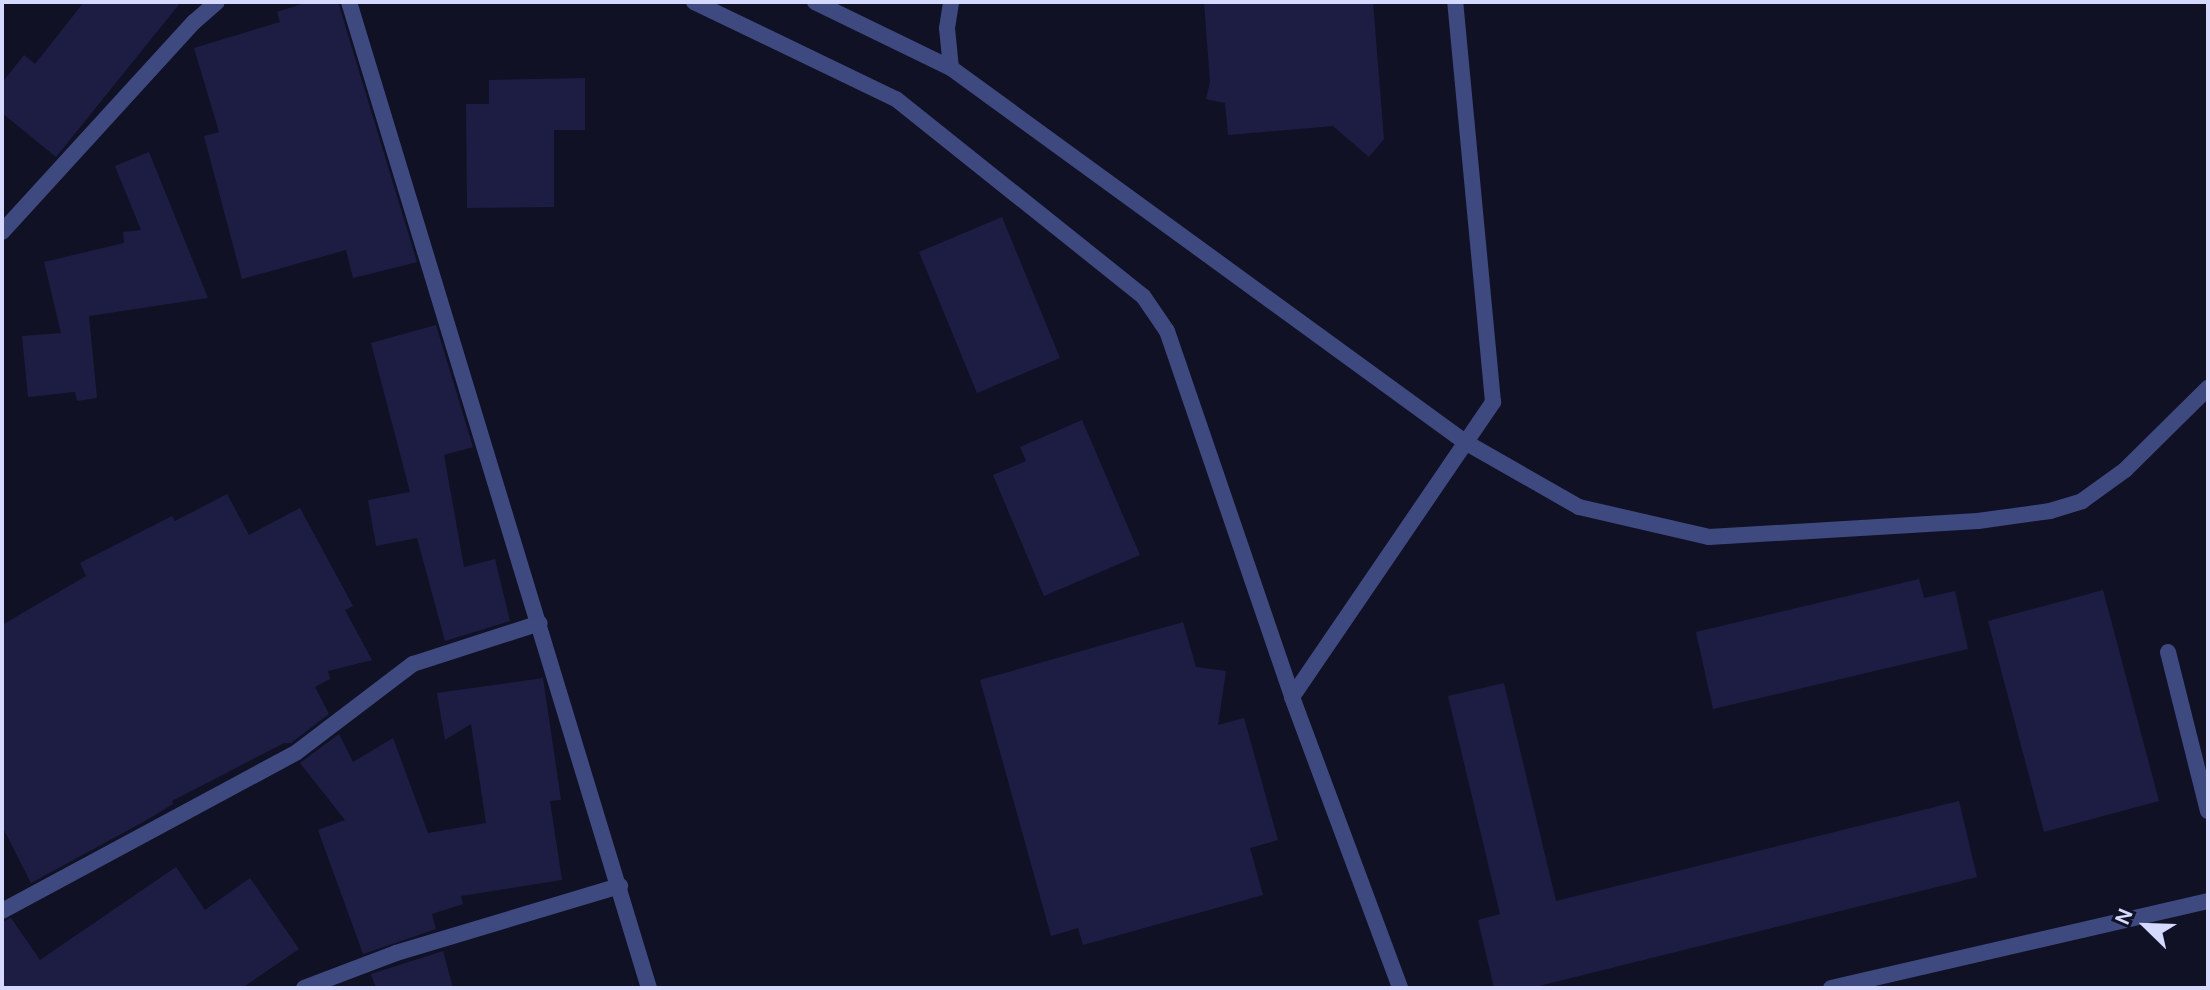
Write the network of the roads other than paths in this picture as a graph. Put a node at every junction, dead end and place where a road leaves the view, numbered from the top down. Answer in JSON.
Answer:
{"nodes":[{"id":1,"x":217,"y":2,"type":"edge"},
{"id":2,"x":349,"y":2,"type":"edge"},
{"id":3,"x":694,"y":2,"type":"edge"},
{"id":4,"x":815,"y":2,"type":"edge"},
{"id":5,"x":951,"y":2,"type":"edge"},
{"id":6,"x":1455,"y":2,"type":"edge"},
{"id":7,"x":951,"y":68,"type":"junction"},
{"id":8,"x":2,"y":232,"type":"edge"},
{"id":9,"x":2208,"y":388,"type":"edge"},
{"id":10,"x":1465,"y":442,"type":"junction"},
{"id":11,"x":540,"y":623,"type":"junction"},
{"id":12,"x":2168,"y":652,"type":"dead end"},
{"id":13,"x":1292,"y":697,"type":"junction"},
{"id":14,"x":2208,"y":811,"type":"edge"},
{"id":15,"x":620,"y":886,"type":"junction"},
{"id":16,"x":2208,"y":901,"type":"edge"},
{"id":17,"x":2,"y":911,"type":"edge"},
{"id":18,"x":304,"y":988,"type":"edge"},
{"id":19,"x":649,"y":988,"type":"edge"},
{"id":20,"x":1400,"y":988,"type":"edge"},
{"id":21,"x":1831,"y":988,"type":"edge"}],
"edges":[{"from":1,"to":8,"type":"street"},
{"from":2,"to":11,"type":"street"},
{"from":3,"to":13,"type":"street"},
{"from":4,"to":7,"type":"street"},
{"from":5,"to":7,"type":"street"},
{"from":6,"to":10,"type":"street"},
{"from":7,"to":10,"type":"street"},
{"from":9,"to":10,"type":"street"},
{"from":10,"to":13,"type":"street"},
{"from":11,"to":15,"type":"street"},
{"from":11,"to":17,"type":"street"},
{"from":12,"to":14,"type":"street"},
{"from":13,"to":20,"type":"street"},
{"from":15,"to":18,"type":"street"},
{"from":15,"to":19,"type":"street"},
{"from":16,"to":21,"type":"street"}]}
